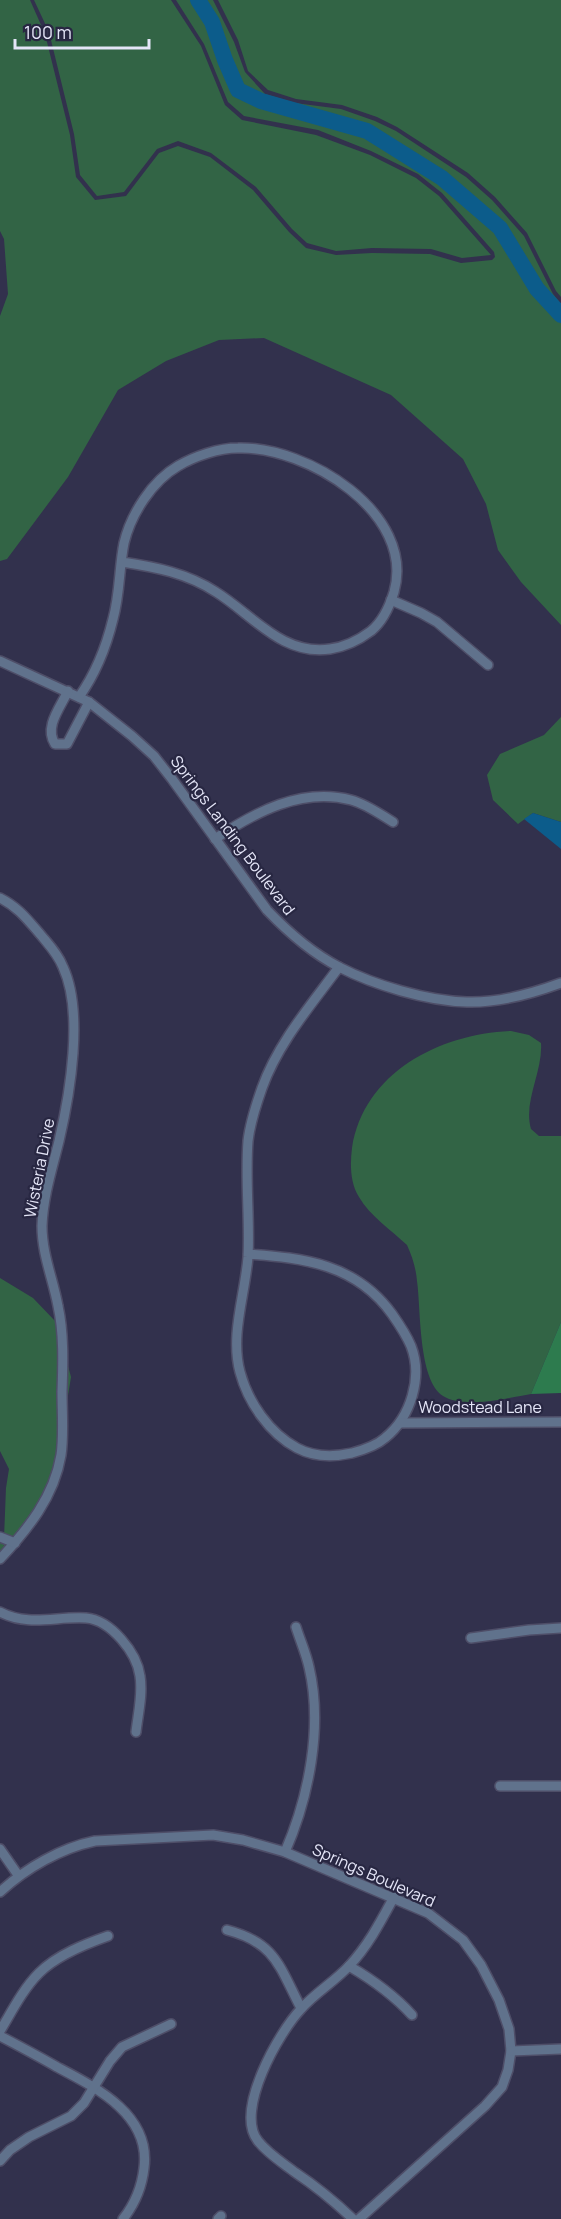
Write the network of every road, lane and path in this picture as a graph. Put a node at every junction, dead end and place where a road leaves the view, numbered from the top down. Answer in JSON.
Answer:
{"nodes":[{"id":1,"x":122,"y":562,"type":"junction"},
{"id":2,"x":391,"y":600,"type":"junction"},
{"id":3,"x":0,"y":661,"type":"edge"},
{"id":4,"x":489,"y":665,"type":"dead end"},
{"id":5,"x":68,"y":691,"type":"junction"},
{"id":6,"x":79,"y":698,"type":"junction"},
{"id":7,"x":89,"y":702,"type":"junction"},
{"id":8,"x":393,"y":822,"type":"dead end"},
{"id":9,"x":215,"y":839,"type":"junction"},
{"id":10,"x":0,"y":898,"type":"edge"},
{"id":11,"x":339,"y":967,"type":"junction"},
{"id":12,"x":561,"y":983,"type":"edge"},
{"id":13,"x":248,"y":1254,"type":"junction"},
{"id":14,"x":561,"y":1422,"type":"edge"},
{"id":15,"x":400,"y":1423,"type":"junction"},
{"id":16,"x":0,"y":1537,"type":"edge"},
{"id":17,"x":15,"y":1543,"type":"junction"},
{"id":18,"x":0,"y":1559,"type":"edge"},
{"id":19,"x":0,"y":1612,"type":"edge"},
{"id":20,"x":296,"y":1627,"type":"dead end"},
{"id":21,"x":561,"y":1628,"type":"edge"},
{"id":22,"x":471,"y":1638,"type":"dead end"},
{"id":23,"x":136,"y":1731,"type":"dead end"},
{"id":24,"x":500,"y":1786,"type":"dead end"},
{"id":25,"x":561,"y":1786,"type":"edge"},
{"id":26,"x":0,"y":1849,"type":"edge"},
{"id":27,"x":285,"y":1852,"type":"junction"},
{"id":28,"x":18,"y":1875,"type":"junction"},
{"id":29,"x":0,"y":1892,"type":"edge"},
{"id":30,"x":394,"y":1897,"type":"junction"},
{"id":31,"x":227,"y":1930,"type":"dead end"},
{"id":32,"x":108,"y":1936,"type":"dead end"},
{"id":33,"x":350,"y":1966,"type":"junction"},
{"id":34,"x":301,"y":2008,"type":"junction"},
{"id":35,"x":412,"y":2015,"type":"dead end"},
{"id":36,"x":171,"y":2024,"type":"dead end"},
{"id":37,"x":0,"y":2031,"type":"edge"},
{"id":38,"x":0,"y":2036,"type":"edge"},
{"id":39,"x":561,"y":2049,"type":"edge"},
{"id":40,"x":511,"y":2050,"type":"junction"},
{"id":41,"x":94,"y":2086,"type":"junction"},
{"id":42,"x":0,"y":2161,"type":"edge"},
{"id":43,"x":123,"y":2219,"type":"edge"},
{"id":44,"x":353,"y":2219,"type":"edge"},
{"id":45,"x":359,"y":2219,"type":"edge"}],
"edges":[{"from":1,"to":2,"type":"street"},
{"from":1,"to":2,"type":"street"},
{"from":1,"to":6,"type":"street"},
{"from":2,"to":4,"type":"street"},
{"from":3,"to":5,"type":"street","name":"Springs Landing Boulevard"},
{"from":5,"to":6,"type":"street","name":"Springs Landing Boulevard"},
{"from":5,"to":7,"type":"street"},
{"from":6,"to":7,"type":"street","name":"Springs Landing Boulevard"},
{"from":7,"to":9,"type":"street","name":"Springs Landing Boulevard"},
{"from":8,"to":9,"type":"street"},
{"from":9,"to":11,"type":"street","name":"Springs Landing Boulevard"},
{"from":10,"to":17,"type":"street","name":"Wisteria Drive"},
{"from":11,"to":12,"type":"street","name":"Springs Landing Boulevard"},
{"from":11,"to":13,"type":"street"},
{"from":13,"to":15,"type":"street"},
{"from":13,"to":15,"type":"street"},
{"from":14,"to":15,"type":"street","name":"Woodstead Lane"},
{"from":16,"to":17,"type":"street"},
{"from":17,"to":18,"type":"street","name":"Wisteria Drive"},
{"from":19,"to":23,"type":"street"},
{"from":20,"to":27,"type":"street"},
{"from":21,"to":22,"type":"street"},
{"from":24,"to":25,"type":"street"},
{"from":26,"to":28,"type":"street"},
{"from":27,"to":28,"type":"street","name":"Springs Boulevard"},
{"from":27,"to":30,"type":"street","name":"Springs Boulevard"},
{"from":28,"to":29,"type":"street","name":"Springs Boulevard"},
{"from":30,"to":33,"type":"street"},
{"from":30,"to":40,"type":"street","name":"Springs Boulevard"},
{"from":31,"to":34,"type":"street"},
{"from":32,"to":37,"type":"street"},
{"from":33,"to":34,"type":"street"},
{"from":33,"to":35,"type":"street"},
{"from":34,"to":44,"type":"street"},
{"from":36,"to":41,"type":"street"},
{"from":38,"to":41,"type":"street"},
{"from":39,"to":40,"type":"street"},
{"from":40,"to":45,"type":"street","name":"Springs Boulevard"},
{"from":41,"to":42,"type":"street"},
{"from":41,"to":43,"type":"street"}]}
